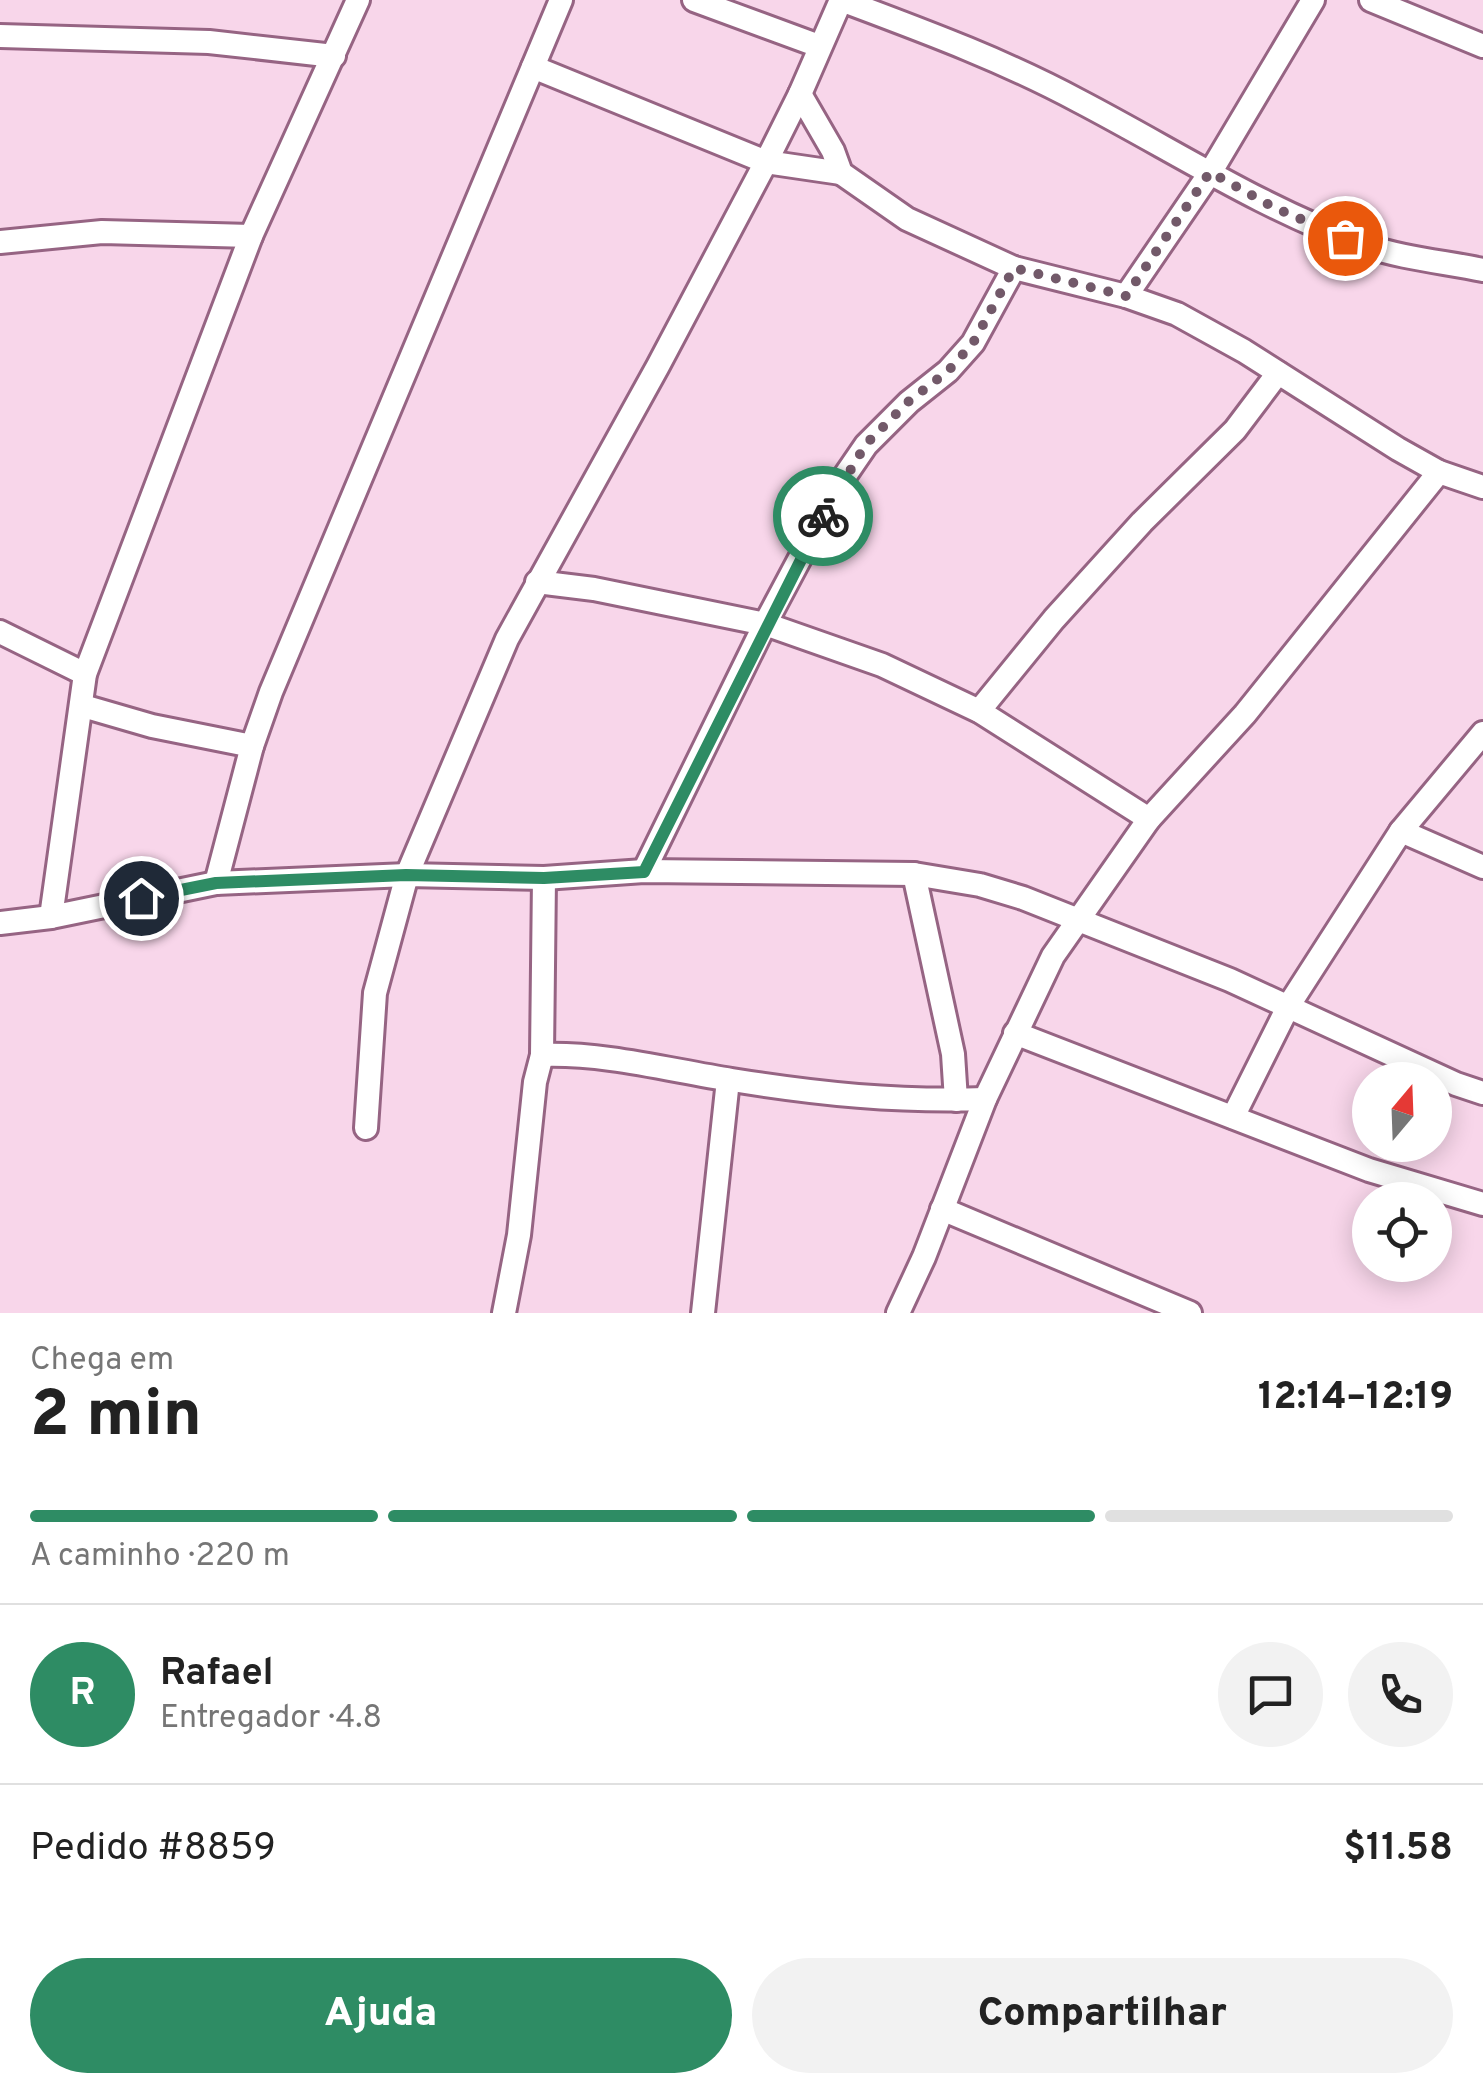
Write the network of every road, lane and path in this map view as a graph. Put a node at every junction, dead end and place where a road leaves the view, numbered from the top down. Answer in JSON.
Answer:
{"nodes":[{"id":1,"x":358,"y":0,"type":"edge"},
{"id":2,"x":561,"y":0,"type":"edge"},
{"id":3,"x":694,"y":0,"type":"edge"},
{"id":4,"x":1313,"y":0,"type":"edge"},
{"id":5,"x":1371,"y":0,"type":"edge"},
{"id":6,"x":0,"y":36,"type":"edge"},
{"id":7,"x":819,"y":46,"type":"junction"},
{"id":8,"x":1483,"y":46,"type":"edge"},
{"id":9,"x":334,"y":56,"type":"junction"},
{"id":10,"x":533,"y":66,"type":"junction"},
{"id":11,"x":800,"y":94,"type":"junction"},
{"id":12,"x":766,"y":162,"type":"junction"},
{"id":13,"x":1210,"y":172,"type":"junction"},
{"id":14,"x":841,"y":173,"type":"junction"},
{"id":15,"x":251,"y":236,"type":"junction"},
{"id":16,"x":0,"y":242,"type":"edge"},
{"id":17,"x":1014,"y":268,"type":"junction"},
{"id":18,"x":1483,"y":270,"type":"edge"},
{"id":19,"x":1126,"y":296,"type":"junction"},
{"id":20,"x":1278,"y":373,"type":"junction"},
{"id":21,"x":1439,"y":472,"type":"junction"},
{"id":22,"x":1483,"y":487,"type":"edge"},
{"id":23,"x":537,"y":582,"type":"junction"},
{"id":24,"x":766,"y":624,"type":"junction"},
{"id":25,"x":0,"y":632,"type":"edge"},
{"id":26,"x":85,"y":674,"type":"junction"},
{"id":27,"x":83,"y":706,"type":"junction"},
{"id":28,"x":979,"y":711,"type":"junction"},
{"id":29,"x":1483,"y":733,"type":"edge"},
{"id":30,"x":252,"y":746,"type":"junction"},
{"id":31,"x":1149,"y":819,"type":"junction"},
{"id":32,"x":1401,"y":832,"type":"junction"},
{"id":33,"x":1483,"y":868,"type":"edge"},
{"id":34,"x":644,"y":872,"type":"junction"},
{"id":35,"x":914,"y":874,"type":"junction"},
{"id":36,"x":406,"y":875,"type":"junction"},
{"id":37,"x":544,"y":878,"type":"junction"},
{"id":38,"x":216,"y":883,"type":"junction"},
{"id":39,"x":51,"y":917,"type":"junction"},
{"id":40,"x":1078,"y":920,"type":"junction"},
{"id":41,"x":0,"y":923,"type":"edge"},
{"id":42,"x":1289,"y":1005,"type":"junction"},
{"id":43,"x":1014,"y":1033,"type":"junction"},
{"id":44,"x":542,"y":1055,"type":"junction"},
{"id":45,"x":728,"y":1080,"type":"junction"},
{"id":46,"x":1483,"y":1092,"type":"edge"},
{"id":47,"x":985,"y":1099,"type":"junction"},
{"id":48,"x":956,"y":1100,"type":"junction"},
{"id":49,"x":1233,"y":1117,"type":"junction"},
{"id":50,"x":366,"y":1128,"type":"dead end"},
{"id":51,"x":1483,"y":1204,"type":"edge"},
{"id":52,"x":942,"y":1209,"type":"junction"},
{"id":53,"x":1146,"y":1305,"type":"edge"},
{"id":54,"x":504,"y":1313,"type":"edge"},
{"id":55,"x":704,"y":1313,"type":"edge"},
{"id":56,"x":898,"y":1313,"type":"edge"},
{"id":57,"x":1190,"y":1313,"type":"edge"}],
"edges":[{"from":1,"to":9,"type":"street"},
{"from":2,"to":10,"type":"street"},
{"from":3,"to":7,"type":"street"},
{"from":4,"to":13,"type":"street"},
{"from":5,"to":8,"type":"street"},
{"from":6,"to":9,"type":"street"},
{"from":7,"to":11,"type":"street"},
{"from":7,"to":13,"type":"street"},
{"from":9,"to":15,"type":"street"},
{"from":10,"to":12,"type":"street"},
{"from":10,"to":30,"type":"street"},
{"from":11,"to":12,"type":"street"},
{"from":11,"to":14,"type":"street"},
{"from":12,"to":14,"type":"street"},
{"from":12,"to":23,"type":"street"},
{"from":13,"to":18,"type":"street"},
{"from":13,"to":19,"type":"street"},
{"from":14,"to":17,"type":"street"},
{"from":15,"to":16,"type":"street"},
{"from":15,"to":26,"type":"street"},
{"from":17,"to":19,"type":"street"},
{"from":17,"to":24,"type":"street"},
{"from":19,"to":20,"type":"street"},
{"from":20,"to":21,"type":"street"},
{"from":20,"to":28,"type":"street"},
{"from":21,"to":22,"type":"street"},
{"from":21,"to":31,"type":"street"},
{"from":23,"to":24,"type":"street"},
{"from":23,"to":36,"type":"street"},
{"from":24,"to":28,"type":"street"},
{"from":24,"to":34,"type":"street"},
{"from":25,"to":26,"type":"street"},
{"from":26,"to":27,"type":"street"},
{"from":27,"to":30,"type":"street"},
{"from":27,"to":39,"type":"street"},
{"from":28,"to":31,"type":"street"},
{"from":29,"to":32,"type":"street"},
{"from":30,"to":38,"type":"street"},
{"from":31,"to":40,"type":"street"},
{"from":32,"to":33,"type":"street"},
{"from":32,"to":42,"type":"street"},
{"from":34,"to":35,"type":"street"},
{"from":34,"to":37,"type":"street"},
{"from":35,"to":40,"type":"street"},
{"from":35,"to":48,"type":"street"},
{"from":36,"to":37,"type":"street"},
{"from":36,"to":38,"type":"street"},
{"from":36,"to":50,"type":"street"},
{"from":37,"to":44,"type":"street"},
{"from":38,"to":39,"type":"street"},
{"from":39,"to":41,"type":"street"},
{"from":40,"to":42,"type":"street"},
{"from":40,"to":43,"type":"street"},
{"from":42,"to":46,"type":"street"},
{"from":42,"to":49,"type":"street"},
{"from":43,"to":47,"type":"street"},
{"from":43,"to":49,"type":"street"},
{"from":44,"to":45,"type":"street"},
{"from":44,"to":54,"type":"street"},
{"from":45,"to":48,"type":"street"},
{"from":45,"to":55,"type":"street"},
{"from":47,"to":48,"type":"street"},
{"from":47,"to":52,"type":"street"},
{"from":49,"to":51,"type":"street"},
{"from":52,"to":53,"type":"street"},
{"from":52,"to":56,"type":"street"},
{"from":53,"to":57,"type":"street"}]}
